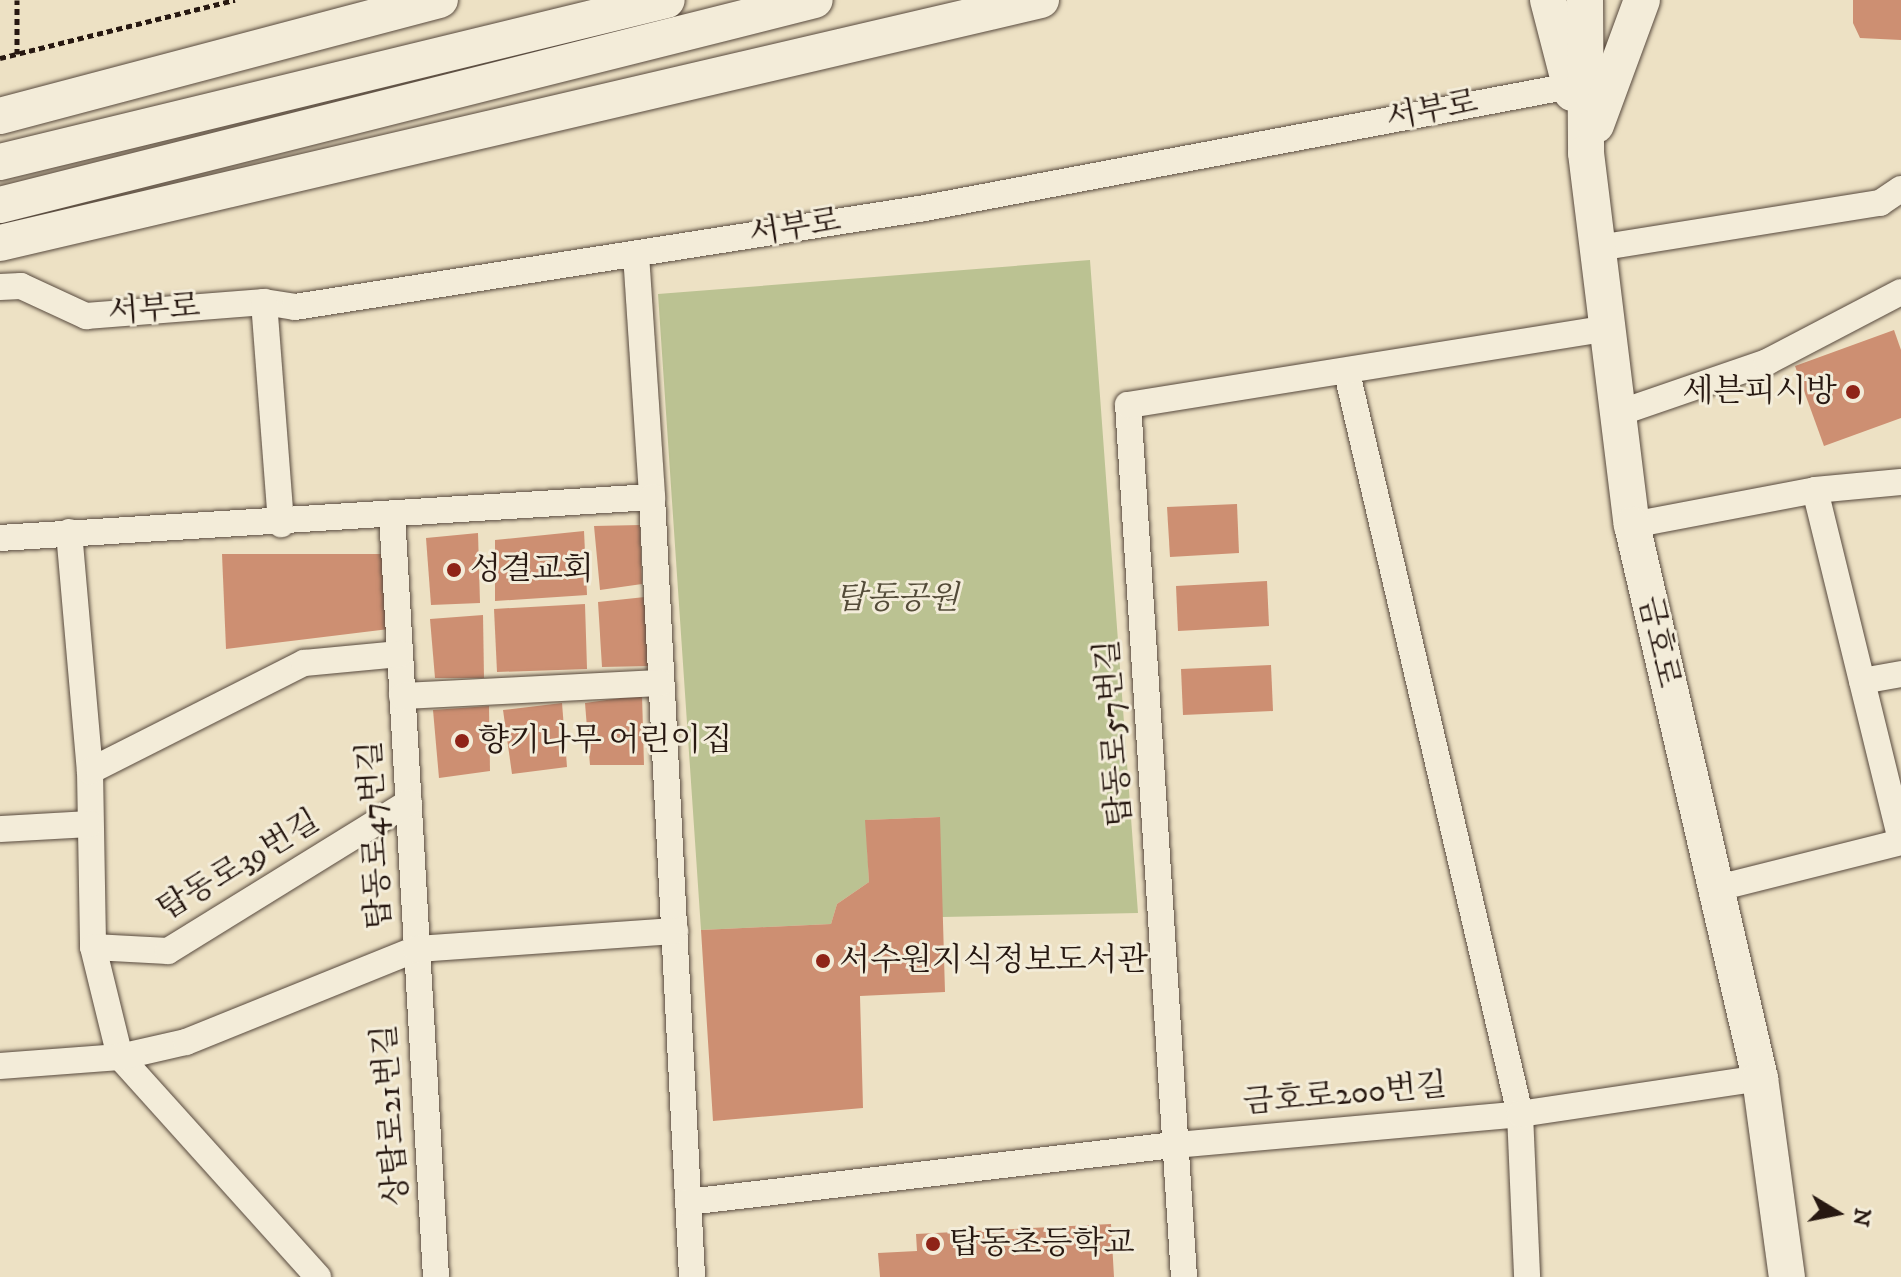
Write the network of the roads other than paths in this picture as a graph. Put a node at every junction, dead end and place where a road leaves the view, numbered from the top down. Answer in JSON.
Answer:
{"nodes":[{"id":1,"x":440,"y":0,"type":"edge"},
{"id":2,"x":667,"y":0,"type":"edge"},
{"id":3,"x":815,"y":0,"type":"edge"},
{"id":4,"x":1041,"y":0,"type":"edge"},
{"id":5,"x":1548,"y":0,"type":"edge"},
{"id":6,"x":1585,"y":0,"type":"edge"},
{"id":7,"x":1642,"y":0,"type":"edge"},
{"id":8,"x":1570,"y":86,"type":"junction"},
{"id":9,"x":0,"y":116,"type":"edge"},
{"id":10,"x":1586,"y":153,"type":"junction"},
{"id":11,"x":0,"y":162,"type":"edge"},
{"id":12,"x":1901,"y":189,"type":"edge"},
{"id":13,"x":0,"y":205,"type":"edge"},
{"id":14,"x":0,"y":243,"type":"edge"},
{"id":15,"x":1598,"y":248,"type":"junction"},
{"id":16,"x":636,"y":254,"type":"junction"},
{"id":17,"x":10,"y":287,"type":"edge"},
{"id":18,"x":1901,"y":292,"type":"edge"},
{"id":19,"x":264,"y":302,"type":"junction"},
{"id":20,"x":1608,"y":328,"type":"junction"},
{"id":21,"x":1347,"y":373,"type":"junction"},
{"id":22,"x":1616,"y":414,"type":"junction"},
{"id":23,"x":1901,"y":482,"type":"edge"},
{"id":24,"x":1815,"y":490,"type":"junction"},
{"id":25,"x":652,"y":497,"type":"junction"},
{"id":26,"x":392,"y":514,"type":"junction"},
{"id":27,"x":281,"y":524,"type":"junction"},
{"id":28,"x":1632,"y":525,"type":"junction"},
{"id":29,"x":69,"y":532,"type":"junction"},
{"id":30,"x":0,"y":538,"type":"edge"},
{"id":31,"x":400,"y":654,"type":"junction"},
{"id":32,"x":1901,"y":674,"type":"edge"},
{"id":33,"x":1862,"y":681,"type":"junction"},
{"id":34,"x":661,"y":683,"type":"junction"},
{"id":35,"x":402,"y":696,"type":"junction"},
{"id":36,"x":90,"y":771,"type":"junction"},
{"id":37,"x":409,"y":802,"type":"junction"},
{"id":38,"x":90,"y":824,"type":"junction"},
{"id":39,"x":0,"y":829,"type":"edge"},
{"id":40,"x":1901,"y":841,"type":"edge"},
{"id":41,"x":1714,"y":889,"type":"junction"},
{"id":42,"x":675,"y":931,"type":"junction"},
{"id":43,"x":93,"y":947,"type":"junction"},
{"id":44,"x":416,"y":949,"type":"junction"},
{"id":45,"x":120,"y":1057,"type":"junction"},
{"id":46,"x":0,"y":1066,"type":"edge"},
{"id":47,"x":1760,"y":1078,"type":"junction"},
{"id":48,"x":1520,"y":1114,"type":"junction"},
{"id":49,"x":1176,"y":1145,"type":"junction"},
{"id":50,"x":688,"y":1202,"type":"junction"},
{"id":51,"x":318,"y":1277,"type":"edge"},
{"id":52,"x":436,"y":1277,"type":"edge"},
{"id":53,"x":692,"y":1277,"type":"edge"},
{"id":54,"x":1184,"y":1277,"type":"edge"},
{"id":55,"x":1527,"y":1277,"type":"edge"},
{"id":56,"x":1787,"y":1277,"type":"edge"}],
"edges":[{"from":1,"to":9,"type":"street"},
{"from":2,"to":11,"type":"street"},
{"from":3,"to":13,"type":"street"},
{"from":4,"to":14,"type":"street"},
{"from":5,"to":8,"type":"street"},
{"from":6,"to":10,"type":"street","name":"금호로"},
{"from":7,"to":10,"type":"street"},
{"from":8,"to":10,"type":"street"},
{"from":8,"to":16,"type":"street","name":"서부로"},
{"from":10,"to":15,"type":"street","name":"금호로"},
{"from":12,"to":15,"type":"street"},
{"from":15,"to":20,"type":"street","name":"금호로"},
{"from":16,"to":19,"type":"street","name":"서부로"},
{"from":16,"to":25,"type":"street"},
{"from":17,"to":19,"type":"street","name":"서부로"},
{"from":18,"to":22,"type":"street"},
{"from":19,"to":27,"type":"street"},
{"from":20,"to":21,"type":"street","name":"탑동로57번길"},
{"from":20,"to":22,"type":"street","name":"금호로"},
{"from":21,"to":48,"type":"street"},
{"from":21,"to":49,"type":"street","name":"탑동로57번길"},
{"from":22,"to":28,"type":"street","name":"금호로"},
{"from":23,"to":24,"type":"street"},
{"from":24,"to":28,"type":"street"},
{"from":24,"to":33,"type":"street"},
{"from":25,"to":26,"type":"street"},
{"from":25,"to":34,"type":"street"},
{"from":26,"to":27,"type":"street"},
{"from":26,"to":31,"type":"street","name":"탑동로47번길"},
{"from":27,"to":29,"type":"street"},
{"from":28,"to":41,"type":"street","name":"금호로"},
{"from":29,"to":30,"type":"street"},
{"from":29,"to":36,"type":"street"},
{"from":31,"to":35,"type":"street","name":"탑동로47번길"},
{"from":31,"to":36,"type":"street"},
{"from":32,"to":33,"type":"street"},
{"from":33,"to":40,"type":"street"},
{"from":34,"to":35,"type":"street","name":"탑동로47번길"},
{"from":34,"to":42,"type":"street"},
{"from":35,"to":37,"type":"street","name":"탑동로47번길"},
{"from":36,"to":38,"type":"street"},
{"from":37,"to":43,"type":"street","name":"탑동로39번길"},
{"from":37,"to":44,"type":"street","name":"탑동로47번길"},
{"from":38,"to":39,"type":"street"},
{"from":38,"to":43,"type":"street"},
{"from":40,"to":41,"type":"street"},
{"from":41,"to":47,"type":"street","name":"금호로"},
{"from":42,"to":44,"type":"street","name":"탑동로47번길"},
{"from":42,"to":50,"type":"street"},
{"from":43,"to":45,"type":"street"},
{"from":44,"to":45,"type":"street"},
{"from":44,"to":52,"type":"street","name":"상탑로21번길"},
{"from":45,"to":46,"type":"street"},
{"from":45,"to":51,"type":"street"},
{"from":47,"to":48,"type":"street","name":"금호로200번길"},
{"from":47,"to":56,"type":"street","name":"금호로"},
{"from":48,"to":49,"type":"street","name":"금호로200번길"},
{"from":48,"to":55,"type":"street"},
{"from":49,"to":50,"type":"street","name":"금호로200번길"},
{"from":49,"to":54,"type":"street","name":"탑동로57번길"},
{"from":50,"to":53,"type":"street"}]}
